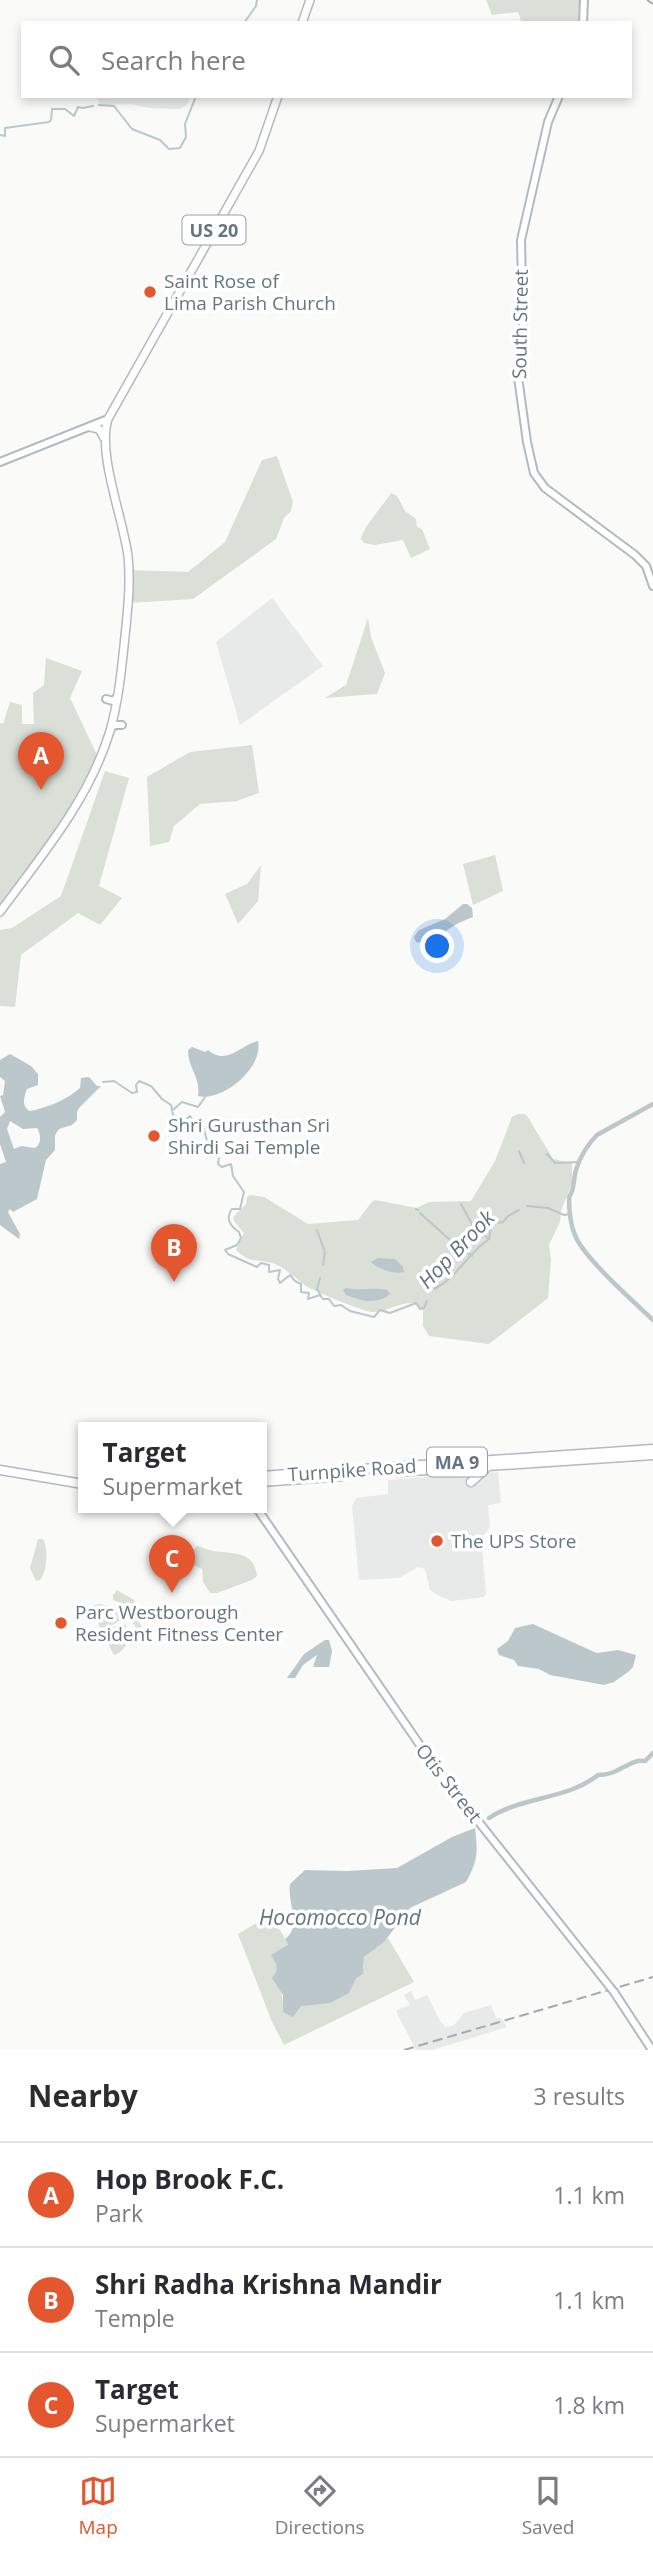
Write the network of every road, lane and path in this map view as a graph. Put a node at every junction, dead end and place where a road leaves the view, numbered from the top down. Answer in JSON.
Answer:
{"nodes":[{"id":1,"x":310,"y":0,"type":"edge"},
{"id":2,"x":584,"y":0,"type":"edge"},
{"id":3,"x":303,"y":21,"type":"edge"},
{"id":4,"x":583,"y":21,"type":"edge"},
{"id":5,"x":277,"y":98,"type":"edge"},
{"id":6,"x":558,"y":98,"type":"edge"},
{"id":7,"x":108,"y":419,"type":"junction"},
{"id":8,"x":90,"y":427,"type":"junction"},
{"id":9,"x":105,"y":439,"type":"junction"},
{"id":10,"x":0,"y":462,"type":"edge"},
{"id":11,"x":653,"y":586,"type":"edge"},
{"id":12,"x":118,"y":695,"type":"junction"},
{"id":13,"x":106,"y":699,"type":"dead end"},
{"id":14,"x":122,"y":725,"type":"dead end"},
{"id":15,"x":110,"y":731,"type":"junction"},
{"id":16,"x":0,"y":912,"type":"edge"},
{"id":17,"x":653,"y":1449,"type":"edge"},
{"id":18,"x":653,"y":1455,"type":"edge"},
{"id":19,"x":0,"y":1467,"type":"edge"},
{"id":20,"x":487,"y":1467,"type":"junction"},
{"id":21,"x":267,"y":1476,"type":"edge"},
{"id":22,"x":78,"y":1480,"type":"edge"},
{"id":23,"x":267,"y":1482,"type":"edge"},
{"id":24,"x":471,"y":1482,"type":"dead end"},
{"id":25,"x":260,"y":1513,"type":"edge"},
{"id":26,"x":652,"y":2050,"type":"edge"}],
"edges":[{"from":1,"to":3,"type":"main road"},
{"from":2,"to":4,"type":"main road"},
{"from":5,"to":7,"type":"main road","number":"US 20"},
{"from":6,"to":11,"type":"main road","name":"South Street"},
{"from":7,"to":8,"type":"main road"},
{"from":7,"to":9,"type":"main road","number":"US 20"},
{"from":8,"to":9,"type":"main road"},
{"from":8,"to":10,"type":"main road"},
{"from":9,"to":12,"type":"main road","number":"US 20"},
{"from":12,"to":13,"type":"main road"},
{"from":12,"to":15,"type":"main road","number":"US 20"},
{"from":14,"to":15,"type":"main road"},
{"from":15,"to":16,"type":"main road","number":"US 20"},
{"from":17,"to":21,"type":"highway","name":"Turnpike Road","number":"MA 9"},
{"from":18,"to":20,"type":"highway","name":"Turnpike Road","number":"MA 9"},
{"from":19,"to":22,"type":"highway"},
{"from":20,"to":23,"type":"highway","name":"Turnpike Road","number":"MA 9"},
{"from":20,"to":24,"type":"highway"},
{"from":25,"to":26,"type":"main road","name":"Otis Street"}]}
